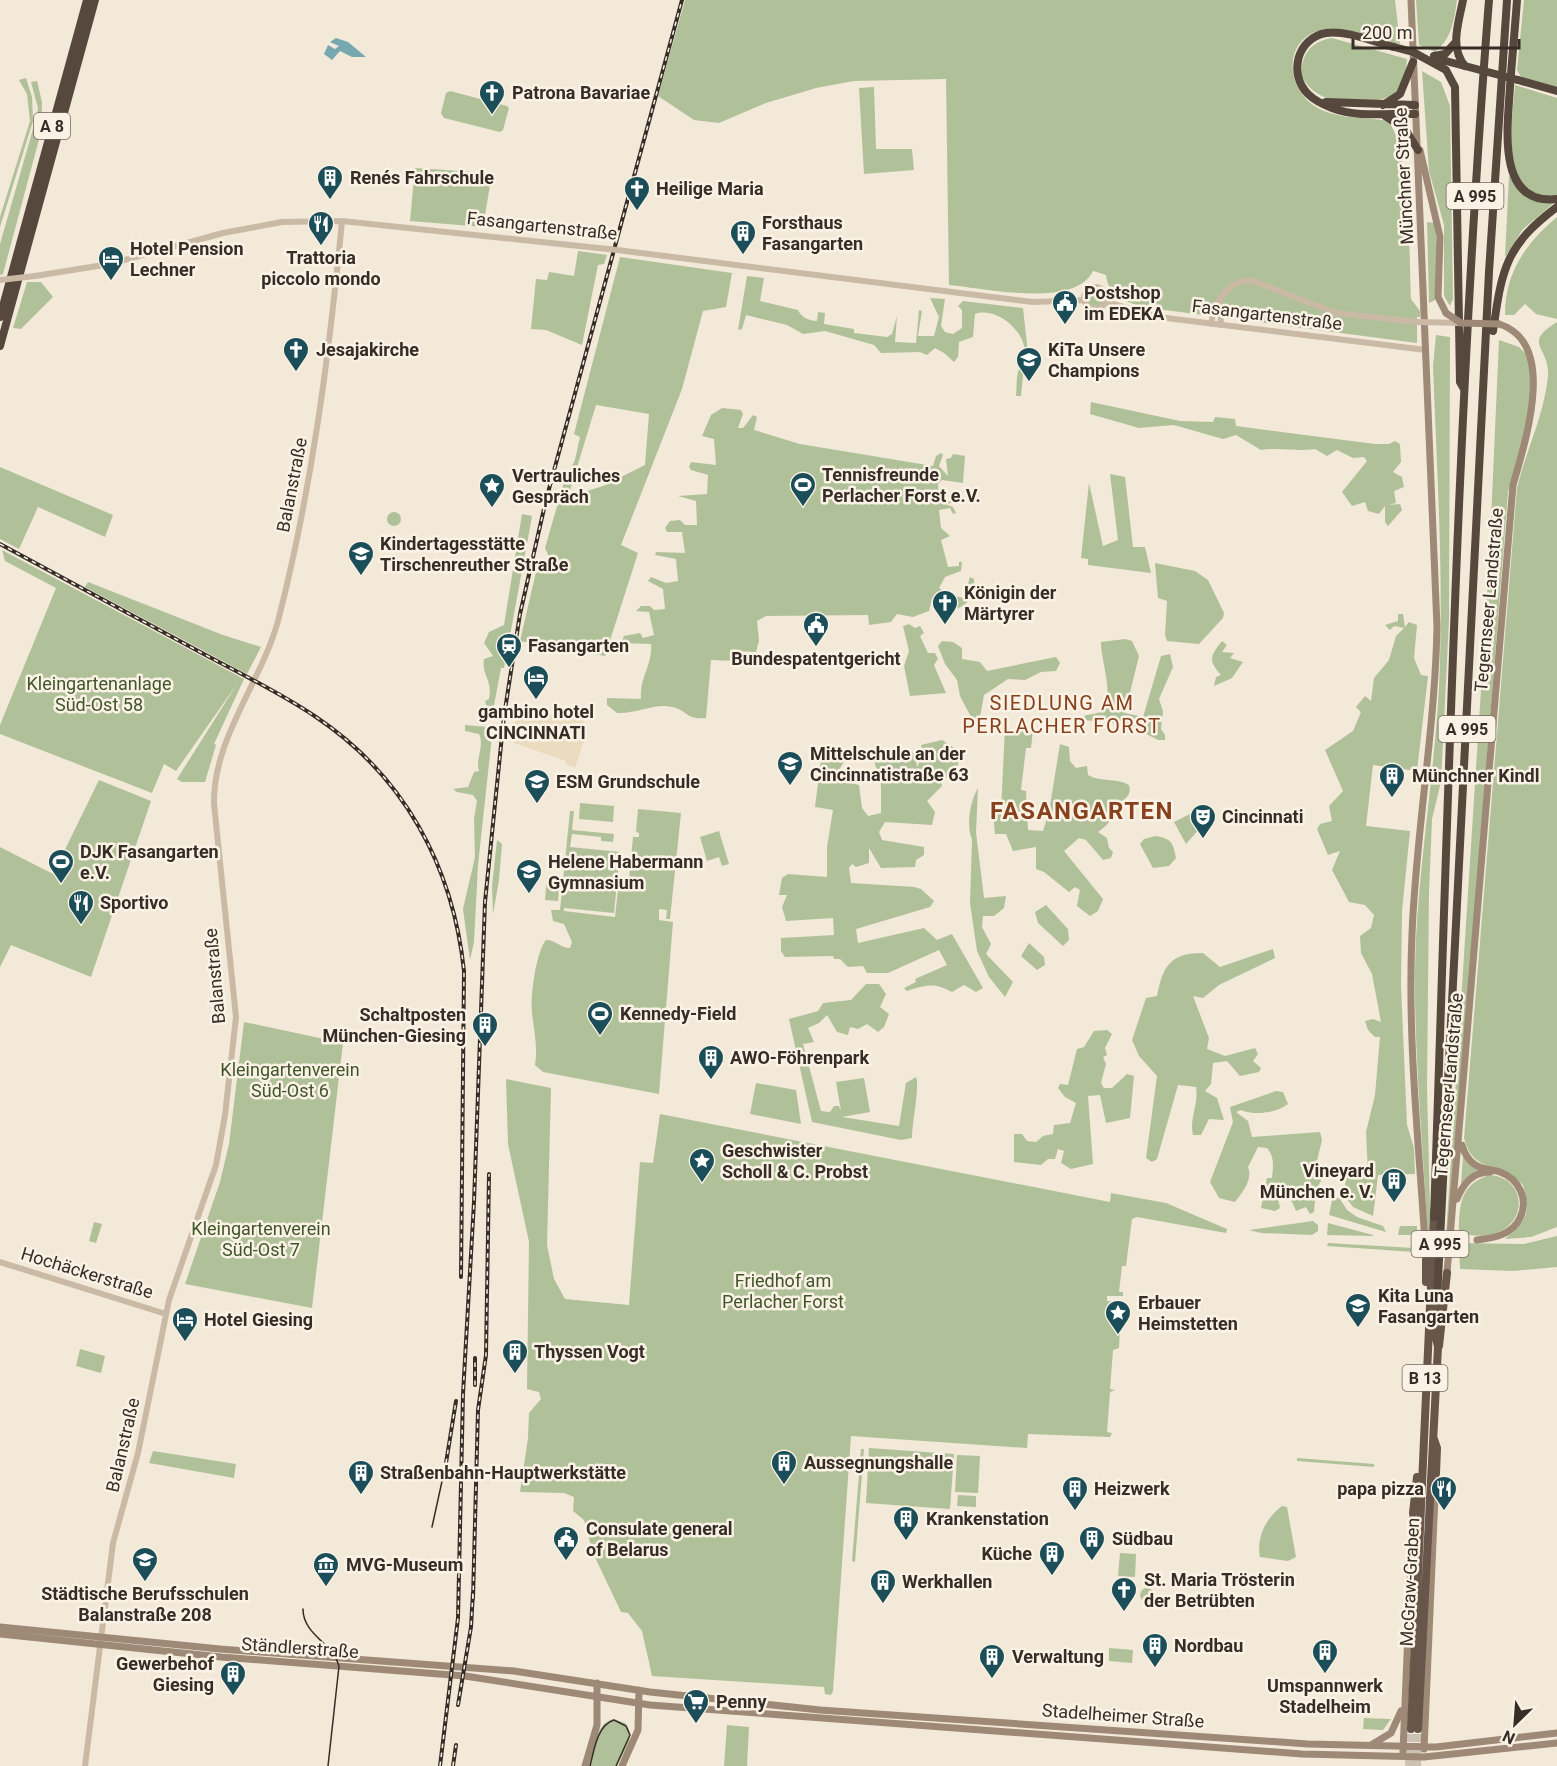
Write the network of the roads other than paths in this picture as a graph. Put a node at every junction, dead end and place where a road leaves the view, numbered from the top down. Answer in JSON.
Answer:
{"nodes":[{"id":1,"x":87,"y":0,"type":"edge"},
{"id":2,"x":95,"y":0,"type":"edge"},
{"id":3,"x":1411,"y":0,"type":"edge"},
{"id":4,"x":1463,"y":0,"type":"edge"},
{"id":5,"x":1489,"y":0,"type":"edge"},
{"id":6,"x":1507,"y":0,"type":"edge"},
{"id":7,"x":1517,"y":0,"type":"edge"},
{"id":8,"x":1455,"y":43,"type":"junction"},
{"id":9,"x":1431,"y":59,"type":"junction"},
{"id":10,"x":1413,"y":62,"type":"junction"},
{"id":11,"x":1465,"y":66,"type":"junction"},
{"id":12,"x":1557,"y":91,"type":"edge"},
{"id":13,"x":1380,"y":110,"type":"junction"},
{"id":14,"x":1415,"y":110,"type":"junction"},
{"id":15,"x":1417,"y":147,"type":"junction"},
{"id":16,"x":1557,"y":199,"type":"edge"},
{"id":17,"x":1557,"y":207,"type":"edge"},
{"id":18,"x":342,"y":221,"type":"junction"},
{"id":19,"x":0,"y":280,"type":"edge"},
{"id":20,"x":1084,"y":300,"type":"junction"},
{"id":21,"x":1106,"y":302,"type":"junction"},
{"id":22,"x":1220,"y":302,"type":"junction"},
{"id":23,"x":0,"y":317,"type":"edge"},
{"id":24,"x":1461,"y":323,"type":"junction"},
{"id":25,"x":1211,"y":324,"type":"junction"},
{"id":26,"x":1221,"y":325,"type":"junction"},
{"id":27,"x":0,"y":346,"type":"edge"},
{"id":28,"x":1426,"y":350,"type":"junction"},
{"id":29,"x":1538,"y":350,"type":"dead end"},
{"id":30,"x":1486,"y":375,"type":"junction"},
{"id":31,"x":1466,"y":392,"type":"junction"},
{"id":32,"x":1541,"y":400,"type":"dead end"},
{"id":33,"x":1460,"y":1140,"type":"junction"},
{"id":34,"x":1501,"y":1172,"type":"junction"},
{"id":35,"x":1455,"y":1203,"type":"junction"},
{"id":36,"x":1434,"y":1217,"type":"joint"},
{"id":37,"x":1477,"y":1240,"type":"dead end"},
{"id":38,"x":1426,"y":1260,"type":"joint"},
{"id":39,"x":0,"y":1262,"type":"edge"},
{"id":40,"x":1447,"y":1273,"type":"joint"},
{"id":41,"x":1433,"y":1300,"type":"junction"},
{"id":42,"x":166,"y":1314,"type":"junction"},
{"id":43,"x":1438,"y":1347,"type":"junction"},
{"id":44,"x":1434,"y":1437,"type":"junction"},
{"id":45,"x":1422,"y":1455,"type":"junction"},
{"id":46,"x":1436,"y":1473,"type":"joint"},
{"id":47,"x":1413,"y":1513,"type":"joint"},
{"id":48,"x":0,"y":1627,"type":"edge"},
{"id":49,"x":0,"y":1634,"type":"edge"},
{"id":50,"x":100,"y":1641,"type":"junction"},
{"id":51,"x":597,"y":1683,"type":"junction"},
{"id":52,"x":1405,"y":1688,"type":"junction"},
{"id":53,"x":639,"y":1690,"type":"junction"},
{"id":54,"x":597,"y":1696,"type":"junction"},
{"id":55,"x":641,"y":1704,"type":"junction"},
{"id":56,"x":820,"y":1714,"type":"junction"},
{"id":57,"x":1557,"y":1733,"type":"edge"},
{"id":58,"x":1557,"y":1743,"type":"edge"},
{"id":59,"x":1368,"y":1746,"type":"junction"},
{"id":60,"x":1403,"y":1747,"type":"junction"},
{"id":61,"x":1424,"y":1747,"type":"junction"},
{"id":62,"x":1403,"y":1757,"type":"junction"},
{"id":63,"x":1424,"y":1758,"type":"junction"},
{"id":64,"x":85,"y":1766,"type":"edge"},
{"id":65,"x":585,"y":1766,"type":"edge"},
{"id":66,"x":622,"y":1766,"type":"edge"}],
"edges":[{"from":1,"to":23,"type":"highway","number":"A 8"},
{"from":2,"to":27,"type":"highway","number":"A 8"},
{"from":3,"to":10,"type":"main road","name":"Münchner Straße"},
{"from":4,"to":8,"type":"highway"},
{"from":5,"to":31,"type":"highway","number":"A 995"},
{"from":6,"to":30,"type":"highway","number":"A 995"},
{"from":7,"to":16,"type":"highway"},
{"from":8,"to":9,"type":"highway"},
{"from":8,"to":11,"type":"highway"},
{"from":9,"to":11,"type":"highway"},
{"from":9,"to":13,"type":"highway","bridge":true},
{"from":9,"to":31,"type":"highway"},
{"from":10,"to":13,"type":"highway"},
{"from":10,"to":14,"type":"main road","name":"Münchner Straße"},
{"from":11,"to":12,"type":"highway","bridge":true},
{"from":13,"to":14,"type":"highway"},
{"from":13,"to":15,"type":"highway"},
{"from":14,"to":15,"type":"main road","name":"Münchner Straße"},
{"from":15,"to":24,"type":"main road","bridge":true},
{"from":15,"to":28,"type":"main road","name":"Münchner Straße"},
{"from":17,"to":30,"type":"highway"},
{"from":18,"to":19,"type":"street","name":"Fasangartenstraße","bridge":true},
{"from":18,"to":20,"type":"street","name":"Fasangartenstraße","bridge":true},
{"from":18,"to":42,"type":"street","name":"Balanstraße"},
{"from":20,"to":21,"type":"street","name":"Fasangartenstraße"},
{"from":20,"to":21,"type":"street","name":"Fasangartenstraße"},
{"from":21,"to":25,"type":"street","name":"Fasangartenstraße"},
{"from":22,"to":24,"type":"street","bridge":true},
{"from":22,"to":25,"type":"street"},
{"from":22,"to":26,"type":"street"},
{"from":24,"to":29,"type":"main road","bridge":true},
{"from":25,"to":26,"type":"street","name":"Fasangartenstraße"},
{"from":26,"to":28,"type":"street","name":"Fasangartenstraße"},
{"from":28,"to":38,"type":"main road","name":"Tegernseer Landstraße"},
{"from":30,"to":41,"type":"highway","number":"A 995"},
{"from":31,"to":36,"type":"highway","number":"A 995"},
{"from":32,"to":33,"type":"main road","name":"Tegernseer Landstraße"},
{"from":33,"to":34,"type":"main road"},
{"from":33,"to":35,"type":"main road","name":"Tegernseer Landstraße"},
{"from":34,"to":35,"type":"main road"},
{"from":34,"to":37,"type":"main road"},
{"from":35,"to":40,"type":"main road","name":"Tegernseer Landstraße"},
{"from":36,"to":41,"type":"highway","number":"B 13"},
{"from":38,"to":41,"type":"highway"},
{"from":39,"to":42,"type":"street","name":"Hochäckerstraße"},
{"from":40,"to":43,"type":"highway"},
{"from":41,"to":43,"type":"highway","number":"B 13"},
{"from":41,"to":45,"type":"highway","number":"B 13"},
{"from":42,"to":50,"type":"street","name":"Balanstraße"},
{"from":43,"to":44,"type":"highway","number":"B 13"},
{"from":44,"to":45,"type":"highway","name":"McGraw-Graben","number":"B 13"},
{"from":44,"to":46,"type":"highway"},
{"from":45,"to":47,"type":"highway"},
{"from":46,"to":61,"type":"main road"},
{"from":47,"to":52,"type":"main road"},
{"from":48,"to":50,"type":"main road","name":"Ständlerstraße"},
{"from":49,"to":50,"type":"main road","name":"Ständlerstraße"},
{"from":50,"to":51,"type":"main road","name":"Ständlerstraße"},
{"from":50,"to":54,"type":"main road","name":"Ständlerstraße"},
{"from":50,"to":64,"type":"street","name":"Balanstraße"},
{"from":51,"to":53,"type":"main road","name":"Stadelheimer Straße"},
{"from":51,"to":54,"type":"main road"},
{"from":52,"to":59,"type":"main road"},
{"from":52,"to":60,"type":"main road"},
{"from":53,"to":55,"type":"main road"},
{"from":53,"to":56,"type":"main road","name":"Stadelheimer Straße"},
{"from":54,"to":55,"type":"main road","name":"Stadelheimer Straße"},
{"from":54,"to":65,"type":"main road"},
{"from":55,"to":56,"type":"main road","name":"Stadelheimer Straße"},
{"from":55,"to":66,"type":"main road"},
{"from":56,"to":59,"type":"main road","name":"Stadelheimer Straße"},
{"from":56,"to":62,"type":"main road","name":"Stadelheimer Straße"},
{"from":57,"to":61,"type":"main road","name":"Stadelheimer Straße"},
{"from":58,"to":63,"type":"main road","name":"Stadelheimer Straße"},
{"from":59,"to":60,"type":"main road","name":"Stadelheimer Straße"},
{"from":60,"to":61,"type":"main road","name":"Stadelheimer Straße"},
{"from":60,"to":62,"type":"main road"},
{"from":61,"to":63,"type":"main road"},
{"from":62,"to":63,"type":"main road","name":"Stadelheimer Straße"}]}
